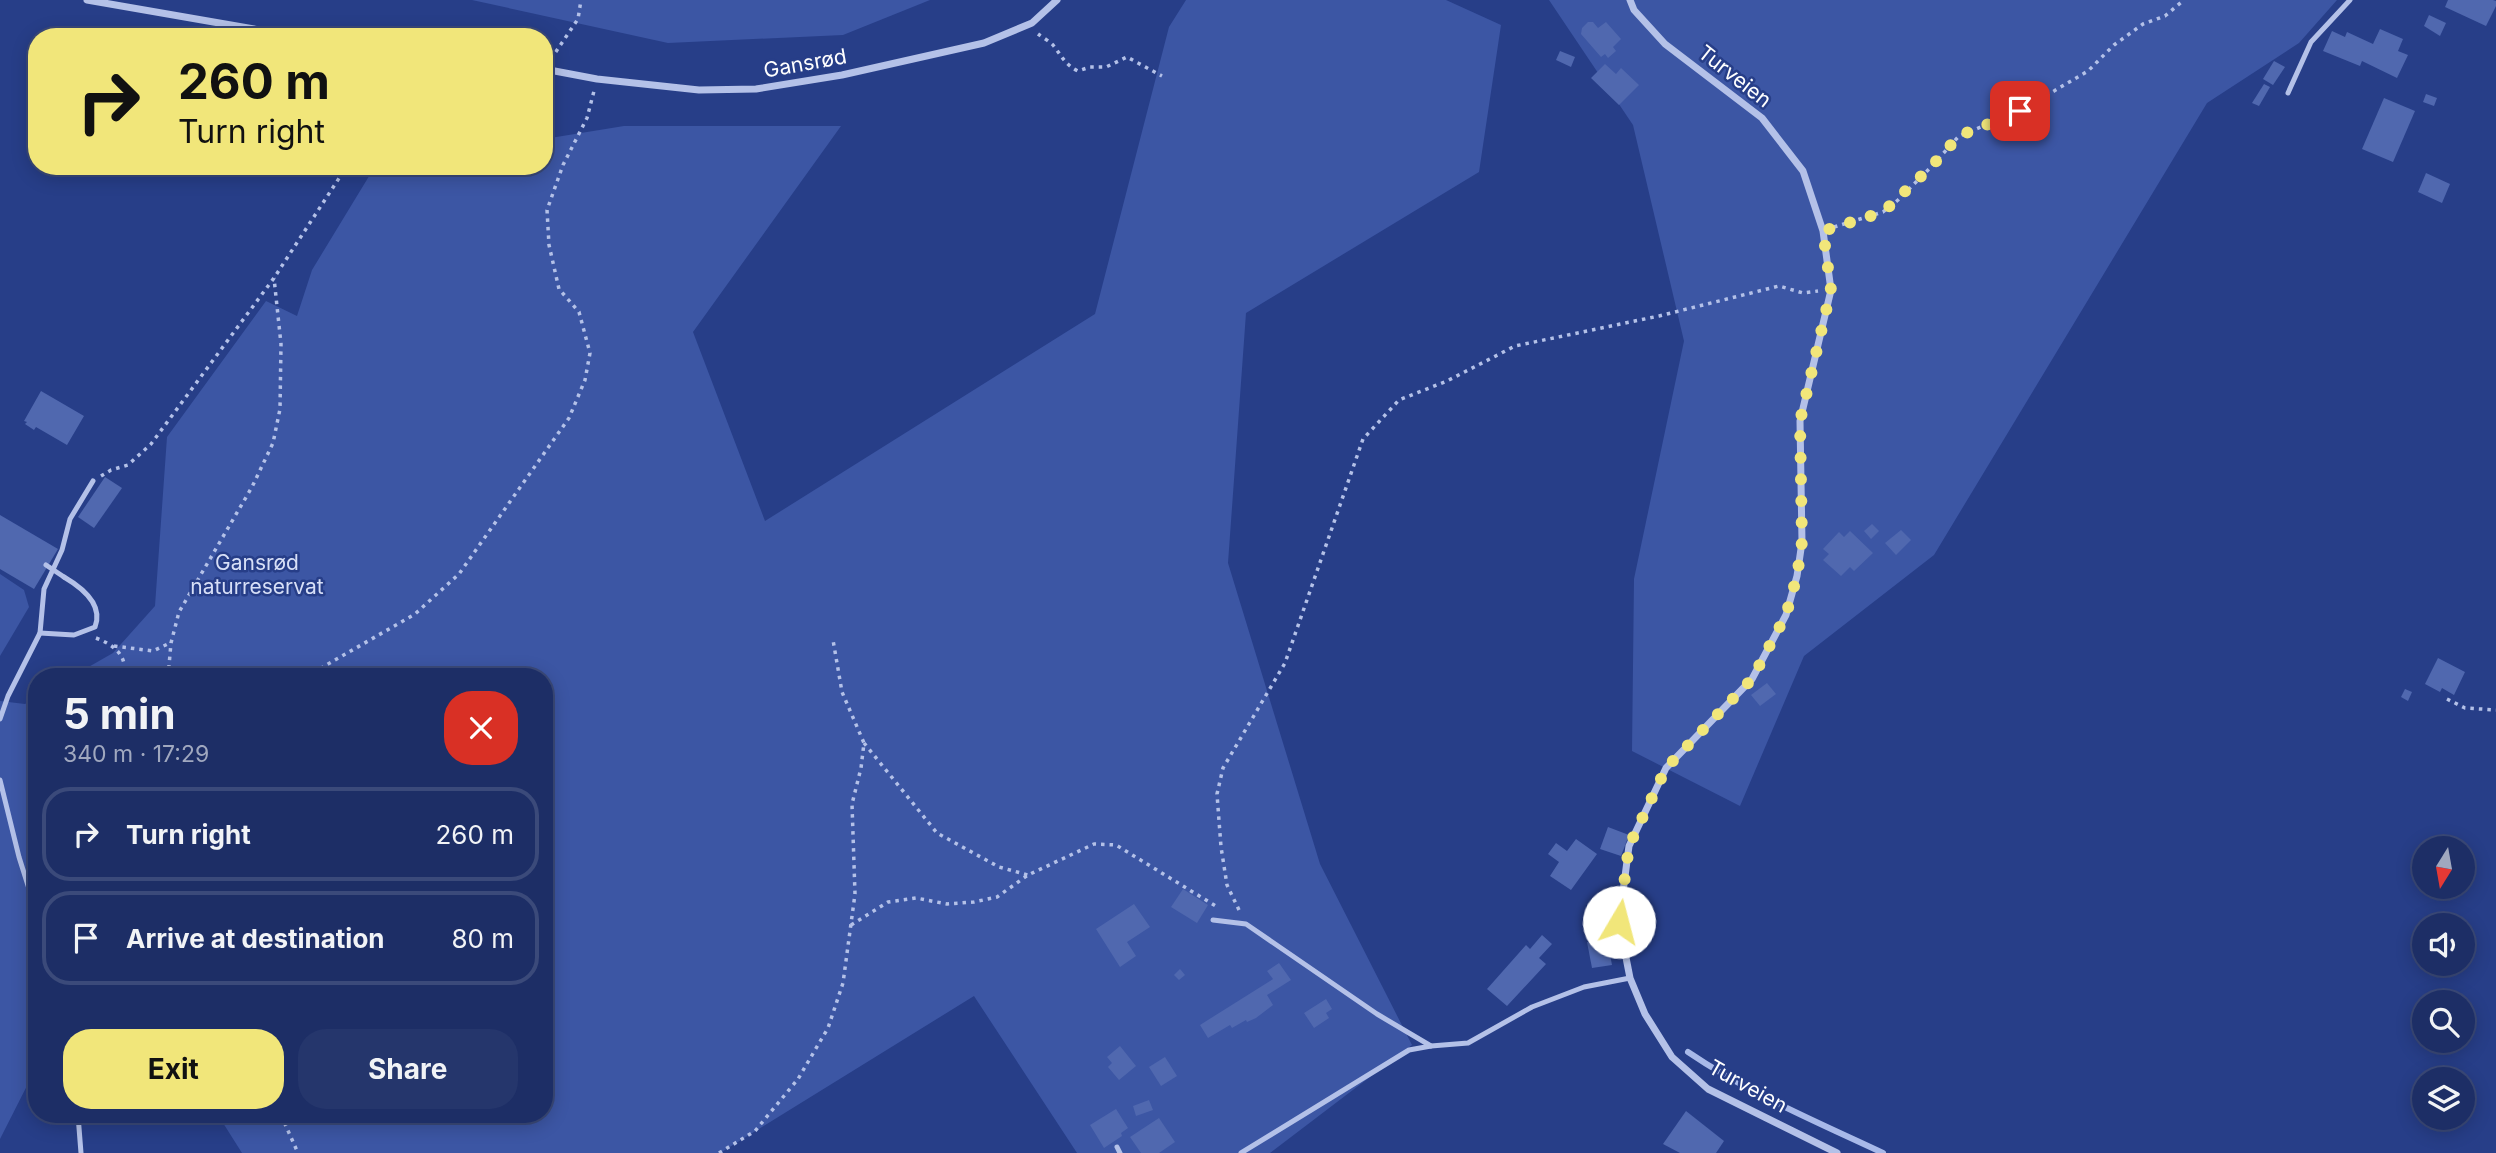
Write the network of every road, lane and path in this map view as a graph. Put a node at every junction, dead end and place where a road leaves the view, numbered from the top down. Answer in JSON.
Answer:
{"nodes":[{"id":1,"x":87,"y":0,"type":"edge"},
{"id":2,"x":581,"y":0,"type":"edge"},
{"id":3,"x":1057,"y":0,"type":"edge"},
{"id":4,"x":1630,"y":0,"type":"edge"},
{"id":5,"x":2184,"y":0,"type":"edge"},
{"id":6,"x":2350,"y":0,"type":"edge"},
{"id":7,"x":1032,"y":23,"type":"junction"},
{"id":8,"x":248,"y":28,"type":"edge"},
{"id":9,"x":553,"y":55,"type":"edge"},
{"id":10,"x":553,"y":70,"type":"edge"},
{"id":11,"x":1162,"y":76,"type":"dead end"},
{"id":12,"x":597,"y":79,"type":"junction"},
{"id":13,"x":2288,"y":93,"type":"dead end"},
{"id":14,"x":341,"y":175,"type":"edge"},
{"id":15,"x":1823,"y":231,"type":"junction"},
{"id":16,"x":274,"y":278,"type":"junction"},
{"id":17,"x":1831,"y":290,"type":"junction"},
{"id":18,"x":93,"y":481,"type":"joint"},
{"id":19,"x":46,"y":565,"type":"dead end"},
{"id":20,"x":40,"y":633,"type":"junction"},
{"id":21,"x":74,"y":635,"type":"junction"},
{"id":22,"x":833,"y":640,"type":"dead end"},
{"id":23,"x":171,"y":643,"type":"junction"},
{"id":24,"x":114,"y":646,"type":"junction"},
{"id":25,"x":125,"y":668,"type":"edge"},
{"id":26,"x":170,"y":668,"type":"edge"},
{"id":27,"x":322,"y":668,"type":"edge"},
{"id":28,"x":2447,"y":699,"type":"dead end"},
{"id":29,"x":2496,"y":710,"type":"edge"},
{"id":30,"x":0,"y":719,"type":"edge"},
{"id":31,"x":864,"y":743,"type":"junction"},
{"id":32,"x":0,"y":780,"type":"edge"},
{"id":33,"x":1028,"y":875,"type":"junction"},
{"id":34,"x":28,"y":886,"type":"edge"},
{"id":35,"x":1223,"y":911,"type":"dead end"},
{"id":36,"x":1213,"y":920,"type":"dead end"},
{"id":37,"x":1246,"y":924,"type":"junction"},
{"id":38,"x":851,"y":925,"type":"junction"},
{"id":39,"x":1630,"y":978,"type":"junction"},
{"id":40,"x":1431,"y":1046,"type":"junction"},
{"id":41,"x":78,"y":1123,"type":"edge"},
{"id":42,"x":284,"y":1123,"type":"edge"},
{"id":43,"x":80,"y":1153,"type":"edge"},
{"id":44,"x":298,"y":1153,"type":"edge"},
{"id":45,"x":719,"y":1153,"type":"edge"},
{"id":46,"x":1241,"y":1153,"type":"edge"},
{"id":47,"x":1837,"y":1153,"type":"edge"}],
"edges":[{"from":1,"to":8,"type":"street"},
{"from":2,"to":9,"type":"path"},
{"from":3,"to":7,"type":"street","name":"Gansrød"},
{"from":4,"to":15,"type":"street","name":"Turveien"},
{"from":5,"to":15,"type":"path"},
{"from":6,"to":13,"type":"lane"},
{"from":7,"to":11,"type":"path"},
{"from":7,"to":12,"type":"street","name":"Gansrød"},
{"from":10,"to":12,"type":"street","name":"Gansrød"},
{"from":12,"to":27,"type":"path"},
{"from":14,"to":16,"type":"path"},
{"from":15,"to":17,"type":"street","name":"Turveien"},
{"from":16,"to":18,"type":"path"},
{"from":16,"to":23,"type":"path"},
{"from":17,"to":37,"type":"path"},
{"from":17,"to":39,"type":"street","name":"Turveien"},
{"from":18,"to":20,"type":"lane"},
{"from":19,"to":21,"type":"lane","bridge":true},
{"from":20,"to":21,"type":"lane"},
{"from":20,"to":30,"type":"lane"},
{"from":21,"to":24,"type":"path"},
{"from":22,"to":31,"type":"path"},
{"from":23,"to":24,"type":"path"},
{"from":23,"to":26,"type":"path"},
{"from":24,"to":25,"type":"path"},
{"from":28,"to":29,"type":"path"},
{"from":31,"to":33,"type":"path"},
{"from":31,"to":38,"type":"path"},
{"from":32,"to":34,"type":"lane"},
{"from":33,"to":35,"type":"path"},
{"from":33,"to":38,"type":"path"},
{"from":36,"to":37,"type":"lane"},
{"from":37,"to":40,"type":"lane"},
{"from":38,"to":45,"type":"path"},
{"from":39,"to":40,"type":"lane"},
{"from":39,"to":47,"type":"street","name":"Turveien"},
{"from":40,"to":46,"type":"lane"},
{"from":41,"to":43,"type":"lane"},
{"from":42,"to":44,"type":"path"}]}
